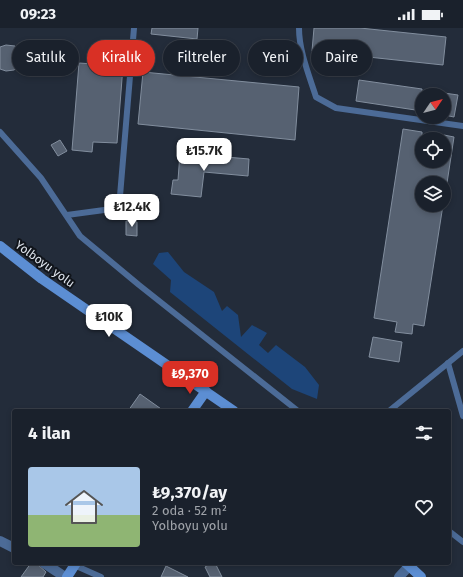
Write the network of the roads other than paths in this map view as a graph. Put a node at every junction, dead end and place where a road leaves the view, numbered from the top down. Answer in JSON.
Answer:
{"nodes":[{"id":1,"x":134,"y":28,"type":"edge"},
{"id":2,"x":299,"y":28,"type":"edge"},
{"id":3,"x":463,"y":126,"type":"edge"},
{"id":4,"x":0,"y":132,"type":"edge"},
{"id":5,"x":67,"y":216,"type":"junction"},
{"id":6,"x":0,"y":246,"type":"edge"},
{"id":7,"x":463,"y":351,"type":"edge"},
{"id":8,"x":448,"y":363,"type":"junction"},
{"id":9,"x":206,"y":391,"type":"junction"},
{"id":10,"x":193,"y":409,"type":"edge"},
{"id":11,"x":231,"y":409,"type":"edge"},
{"id":12,"x":295,"y":409,"type":"edge"},
{"id":13,"x":391,"y":409,"type":"edge"},
{"id":14,"x":463,"y":416,"type":"edge"},
{"id":15,"x":451,"y":533,"type":"edge"},
{"id":16,"x":0,"y":541,"type":"edge"},
{"id":17,"x":463,"y":542,"type":"edge"},
{"id":18,"x":12,"y":547,"type":"edge"},
{"id":19,"x":47,"y":565,"type":"edge"},
{"id":20,"x":74,"y":565,"type":"edge"},
{"id":21,"x":77,"y":565,"type":"edge"},
{"id":22,"x":406,"y":565,"type":"edge"},
{"id":23,"x":408,"y":565,"type":"edge"},
{"id":24,"x":66,"y":577,"type":"edge"},
{"id":25,"x":101,"y":577,"type":"edge"},
{"id":26,"x":399,"y":577,"type":"edge"},
{"id":27,"x":421,"y":577,"type":"edge"}],
"edges":[{"from":1,"to":5,"type":"lane"},
{"from":2,"to":3,"type":"lane"},
{"from":4,"to":5,"type":"lane"},
{"from":5,"to":12,"type":"lane"},
{"from":6,"to":9,"type":"main road","name":"Yolboyu yolu"},
{"from":7,"to":8,"type":"lane"},
{"from":8,"to":13,"type":"lane"},
{"from":8,"to":14,"type":"lane"},
{"from":9,"to":10,"type":"main road"},
{"from":9,"to":11,"type":"main road","name":"Yolboyu yolu"},
{"from":15,"to":17,"type":"lane"},
{"from":16,"to":18,"type":"street"},
{"from":19,"to":24,"type":"street"},
{"from":20,"to":24,"type":"main road"},
{"from":21,"to":25,"type":"lane"},
{"from":22,"to":26,"type":"street"},
{"from":23,"to":27,"type":"main road"}]}
